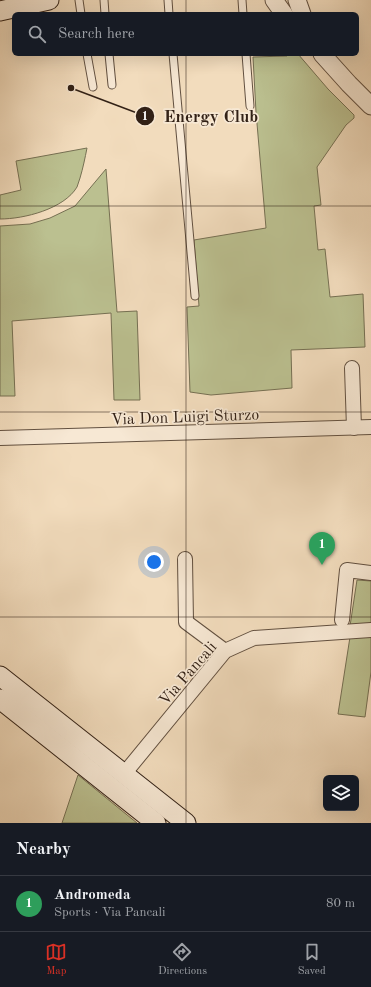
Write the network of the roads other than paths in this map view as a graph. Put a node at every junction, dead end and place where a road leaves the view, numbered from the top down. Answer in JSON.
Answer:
{"nodes":[{"id":1,"x":49,"y":0,"type":"edge"},
{"id":2,"x":79,"y":0,"type":"edge"},
{"id":3,"x":104,"y":0,"type":"edge"},
{"id":4,"x":168,"y":0,"type":"edge"},
{"id":5,"x":242,"y":0,"type":"edge"},
{"id":6,"x":274,"y":0,"type":"edge"},
{"id":7,"x":297,"y":0,"type":"edge"},
{"id":8,"x":0,"y":11,"type":"edge"},
{"id":9,"x":81,"y":12,"type":"edge"},
{"id":10,"x":106,"y":12,"type":"edge"},
{"id":11,"x":169,"y":12,"type":"edge"},
{"id":12,"x":243,"y":12,"type":"edge"},
{"id":13,"x":283,"y":12,"type":"edge"},
{"id":14,"x":301,"y":12,"type":"edge"},
{"id":15,"x":88,"y":56,"type":"edge"},
{"id":16,"x":109,"y":56,"type":"edge"},
{"id":17,"x":173,"y":56,"type":"edge"},
{"id":18,"x":246,"y":56,"type":"edge"},
{"id":19,"x":324,"y":56,"type":"edge"},
{"id":20,"x":112,"y":85,"type":"dead end"},
{"id":21,"x":93,"y":87,"type":"dead end"},
{"id":22,"x":250,"y":106,"type":"dead end"},
{"id":23,"x":371,"y":106,"type":"edge"},
{"id":24,"x":195,"y":296,"type":"dead end"},
{"id":25,"x":352,"y":368,"type":"dead end"},
{"id":26,"x":371,"y":427,"type":"edge"},
{"id":27,"x":354,"y":428,"type":"junction"},
{"id":28,"x":0,"y":438,"type":"edge"},
{"id":29,"x":185,"y":559,"type":"dead end"},
{"id":30,"x":371,"y":573,"type":"edge"},
{"id":31,"x":342,"y":620,"type":"dead end"},
{"id":32,"x":371,"y":630,"type":"edge"},
{"id":33,"x":225,"y":651,"type":"junction"},
{"id":34,"x":0,"y":676,"type":"edge"},
{"id":35,"x":0,"y":699,"type":"edge"},
{"id":36,"x":124,"y":774,"type":"junction"},
{"id":37,"x":156,"y":823,"type":"edge"},
{"id":38,"x":186,"y":823,"type":"edge"}],
"edges":[{"from":1,"to":8,"type":"main road"},
{"from":2,"to":9,"type":"lane"},
{"from":3,"to":10,"type":"lane"},
{"from":4,"to":11,"type":"lane"},
{"from":5,"to":12,"type":"lane"},
{"from":6,"to":13,"type":"street"},
{"from":7,"to":14,"type":"street"},
{"from":15,"to":21,"type":"lane"},
{"from":16,"to":20,"type":"lane"},
{"from":17,"to":24,"type":"lane"},
{"from":18,"to":22,"type":"lane"},
{"from":19,"to":23,"type":"street"},
{"from":25,"to":27,"type":"street"},
{"from":26,"to":27,"type":"street","name":"Via Don Luigi Sturzo"},
{"from":27,"to":28,"type":"street","name":"Via Don Luigi Sturzo"},
{"from":29,"to":33,"type":"street"},
{"from":30,"to":31,"type":"street"},
{"from":32,"to":33,"type":"street","name":"Via Pancali"},
{"from":33,"to":36,"type":"street","name":"Via Pancali"},
{"from":34,"to":36,"type":"main road"},
{"from":35,"to":37,"type":"main road"},
{"from":36,"to":38,"type":"main road"}]}
